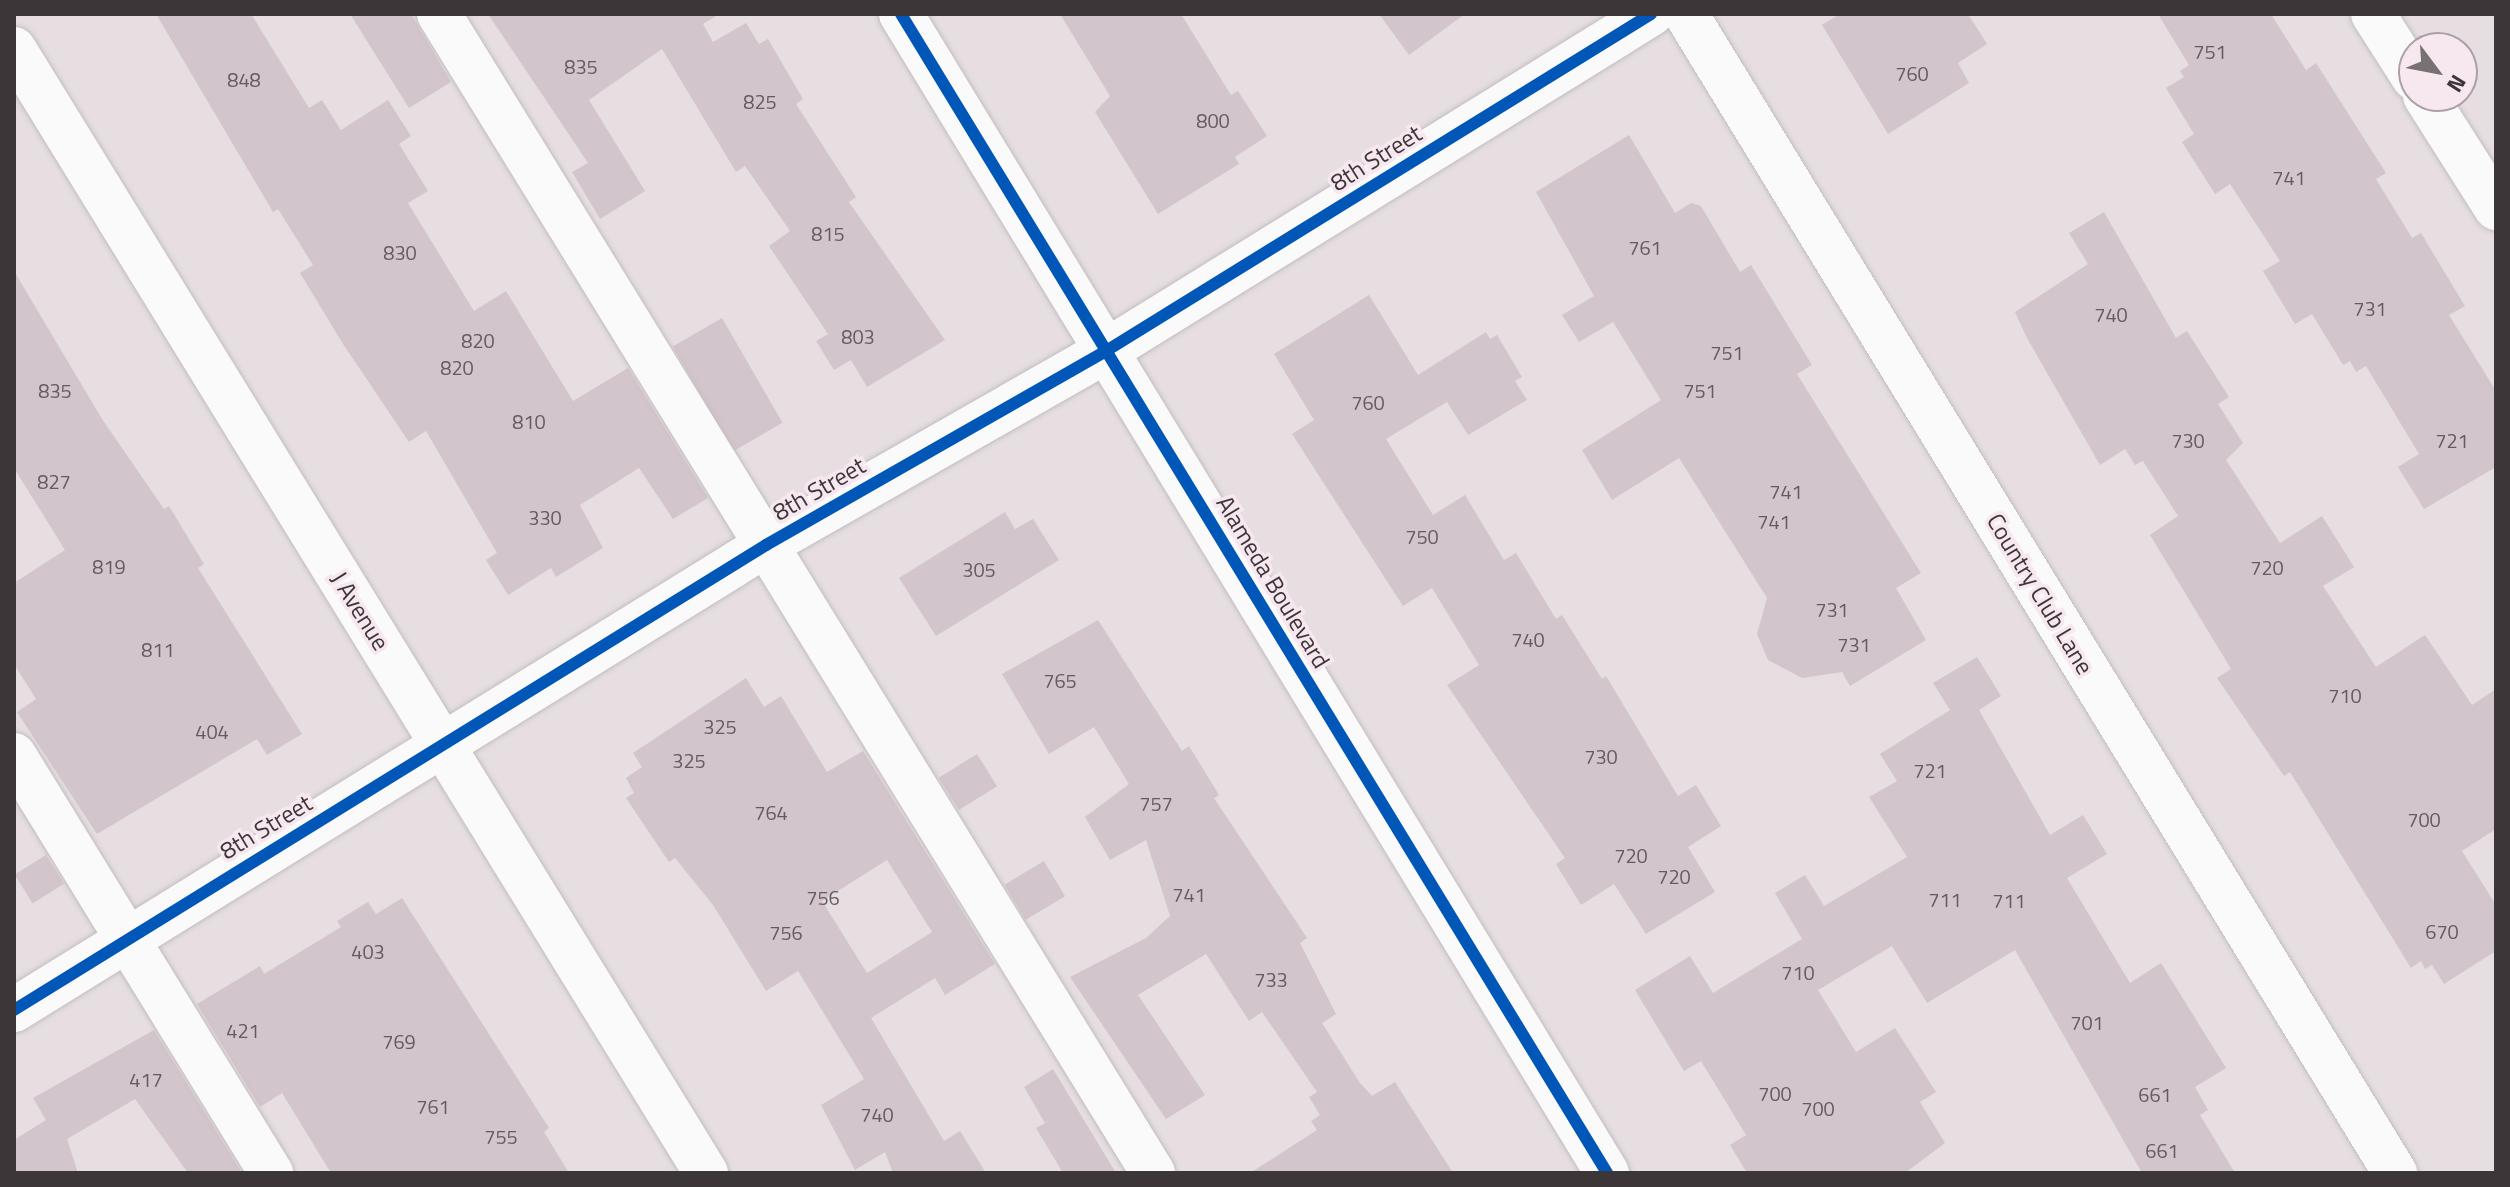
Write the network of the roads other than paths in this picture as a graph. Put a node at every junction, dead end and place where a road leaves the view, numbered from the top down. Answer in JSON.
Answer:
{"nodes":[{"id":1,"x":439,"y":14,"type":"edge"},
{"id":2,"x":901,"y":14,"type":"edge"},
{"id":3,"x":1651,"y":14,"type":"edge"},
{"id":4,"x":1686,"y":14,"type":"edge"},
{"id":5,"x":2373,"y":14,"type":"edge"},
{"id":6,"x":14,"y":49,"type":"edge"},
{"id":7,"x":2398,"y":53,"type":"edge"},
{"id":8,"x":2435,"y":112,"type":"edge"},
{"id":9,"x":2496,"y":208,"type":"edge"},
{"id":10,"x":1106,"y":351,"type":"junction"},
{"id":11,"x":766,"y":545,"type":"junction"},
{"id":12,"x":444,"y":747,"type":"junction"},
{"id":13,"x":14,"y":755,"type":"edge"},
{"id":14,"x":126,"y":936,"type":"junction"},
{"id":15,"x":14,"y":1010,"type":"edge"},
{"id":16,"x":271,"y":1173,"type":"edge"},
{"id":17,"x":706,"y":1173,"type":"edge"},
{"id":18,"x":1153,"y":1173,"type":"edge"},
{"id":19,"x":1607,"y":1173,"type":"edge"},
{"id":20,"x":2395,"y":1173,"type":"edge"}],
"edges":[{"from":1,"to":11,"type":"street"},
{"from":2,"to":10,"type":"street","name":"Alameda Boulevard"},
{"from":3,"to":10,"type":"street","name":"8th Street"},
{"from":4,"to":20,"type":"street","name":"Country Club Lane"},
{"from":5,"to":7,"type":"street"},
{"from":6,"to":12,"type":"street","name":"J Avenue"},
{"from":8,"to":9,"type":"street"},
{"from":10,"to":11,"type":"street","name":"8th Street"},
{"from":10,"to":19,"type":"street","name":"Alameda Boulevard"},
{"from":11,"to":12,"type":"street","name":"8th Street"},
{"from":11,"to":18,"type":"street"},
{"from":12,"to":14,"type":"street","name":"8th Street"},
{"from":12,"to":17,"type":"street","name":"J Avenue"},
{"from":13,"to":14,"type":"street"},
{"from":14,"to":15,"type":"street","name":"8th Street"},
{"from":14,"to":16,"type":"street"}]}
